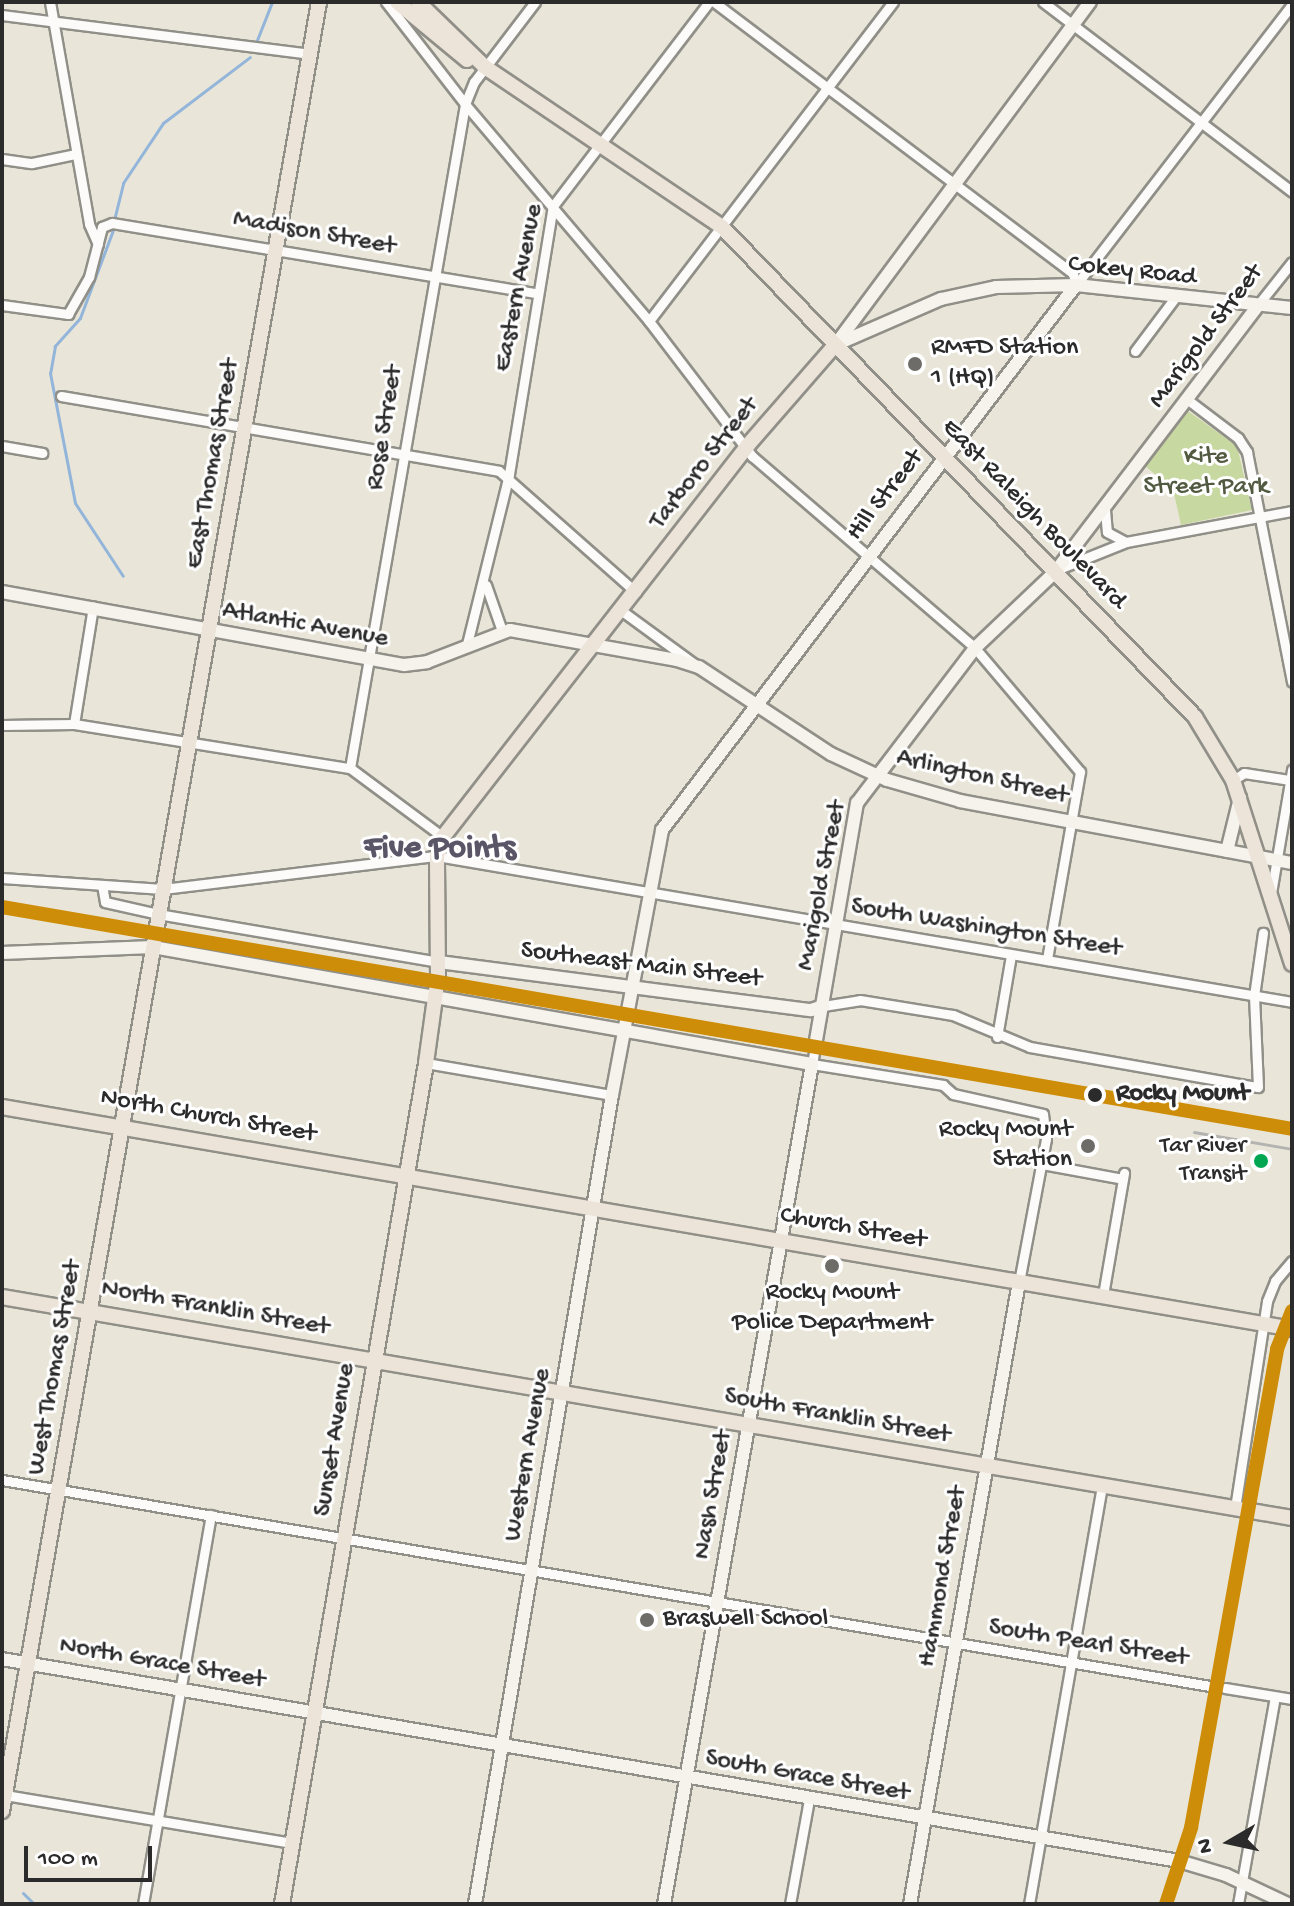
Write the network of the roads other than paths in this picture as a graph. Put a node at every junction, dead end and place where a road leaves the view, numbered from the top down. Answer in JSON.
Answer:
{"nodes":[{"id":1,"x":50,"y":2,"type":"edge"},
{"id":2,"x":319,"y":2,"type":"edge"},
{"id":3,"x":386,"y":2,"type":"edge"},
{"id":4,"x":397,"y":2,"type":"edge"},
{"id":5,"x":418,"y":2,"type":"edge"},
{"id":6,"x":535,"y":2,"type":"edge"},
{"id":7,"x":711,"y":2,"type":"edge"},
{"id":8,"x":893,"y":2,"type":"edge"},
{"id":9,"x":1043,"y":2,"type":"edge"},
{"id":10,"x":1090,"y":2,"type":"edge"},
{"id":11,"x":1292,"y":5,"type":"edge"},
{"id":12,"x":2,"y":15,"type":"edge"},
{"id":13,"x":54,"y":22,"type":"junction"},
{"id":14,"x":1073,"y":24,"type":"junction"},
{"id":15,"x":309,"y":54,"type":"junction"},
{"id":16,"x":485,"y":67,"type":"junction"},
{"id":17,"x":827,"y":88,"type":"junction"},
{"id":18,"x":465,"y":104,"type":"junction"},
{"id":19,"x":1202,"y":123,"type":"junction"},
{"id":20,"x":598,"y":146,"type":"junction"},
{"id":21,"x":76,"y":154,"type":"junction"},
{"id":22,"x":2,"y":159,"type":"edge"},
{"id":23,"x":951,"y":183,"type":"junction"},
{"id":24,"x":1292,"y":192,"type":"edge"},
{"id":25,"x":553,"y":206,"type":"junction"},
{"id":26,"x":722,"y":227,"type":"junction"},
{"id":27,"x":98,"y":244,"type":"junction"},
{"id":28,"x":275,"y":251,"type":"junction"},
{"id":29,"x":1292,"y":262,"type":"edge"},
{"id":30,"x":433,"y":277,"type":"junction"},
{"id":31,"x":1076,"y":285,"type":"junction"},
{"id":32,"x":537,"y":293,"type":"junction"},
{"id":33,"x":1174,"y":299,"type":"junction"},
{"id":34,"x":2,"y":305,"type":"edge"},
{"id":35,"x":1257,"y":307,"type":"junction"},
{"id":36,"x":1292,"y":308,"type":"edge"},
{"id":37,"x":649,"y":321,"type":"junction"},
{"id":38,"x":835,"y":345,"type":"junction"},
{"id":39,"x":1135,"y":351,"type":"dead end"},
{"id":40,"x":61,"y":396,"type":"dead end"},
{"id":41,"x":1188,"y":400,"type":"junction"},
{"id":42,"x":245,"y":428,"type":"junction"},
{"id":43,"x":2,"y":446,"type":"edge"},
{"id":44,"x":747,"y":446,"type":"junction"},
{"id":45,"x":42,"y":453,"type":"dead end"},
{"id":46,"x":404,"y":453,"type":"junction"},
{"id":47,"x":943,"y":457,"type":"junction"},
{"id":48,"x":507,"y":482,"type":"junction"},
{"id":49,"x":1105,"y":506,"type":"junction"},
{"id":50,"x":1292,"y":511,"type":"edge"},
{"id":51,"x":1260,"y":518,"type":"junction"},
{"id":52,"x":1126,"y":542,"type":"junction"},
{"id":53,"x":867,"y":556,"type":"junction"},
{"id":54,"x":1055,"y":572,"type":"junction"},
{"id":55,"x":485,"y":581,"type":"junction"},
{"id":56,"x":2,"y":592,"type":"edge"},
{"id":57,"x":636,"y":592,"type":"junction"},
{"id":58,"x":93,"y":607,"type":"junction"},
{"id":59,"x":622,"y":611,"type":"junction"},
{"id":60,"x":210,"y":631,"type":"junction"},
{"id":61,"x":502,"y":631,"type":"junction"},
{"id":62,"x":467,"y":644,"type":"junction"},
{"id":63,"x":596,"y":645,"type":"junction"},
{"id":64,"x":975,"y":648,"type":"junction"},
{"id":65,"x":1290,"y":654,"type":"edge"},
{"id":66,"x":368,"y":661,"type":"junction"},
{"id":67,"x":699,"y":667,"type":"junction"},
{"id":68,"x":1292,"y":682,"type":"edge"},
{"id":69,"x":756,"y":705,"type":"junction"},
{"id":70,"x":74,"y":724,"type":"junction"},
{"id":71,"x":2,"y":725,"type":"edge"},
{"id":72,"x":191,"y":746,"type":"junction"},
{"id":73,"x":350,"y":768,"type":"junction"},
{"id":74,"x":1291,"y":775,"type":"edge"},
{"id":75,"x":876,"y":777,"type":"junction"},
{"id":76,"x":1233,"y":780,"type":"junction"},
{"id":77,"x":1240,"y":798,"type":"junction"},
{"id":78,"x":1071,"y":821,"type":"junction"},
{"id":79,"x":443,"y":837,"type":"junction"},
{"id":80,"x":1227,"y":851,"type":"junction"},
{"id":81,"x":437,"y":856,"type":"junction"},
{"id":82,"x":1260,"y":857,"type":"junction"},
{"id":83,"x":1277,"y":860,"type":"junction"},
{"id":84,"x":1292,"y":863,"type":"edge"},
{"id":85,"x":2,"y":878,"type":"edge"},
{"id":86,"x":102,"y":885,"type":"junction"},
{"id":87,"x":163,"y":889,"type":"junction"},
{"id":88,"x":648,"y":893,"type":"junction"},
{"id":89,"x":1271,"y":894,"type":"junction"},
{"id":90,"x":158,"y":914,"type":"junction"},
{"id":91,"x":836,"y":927,"type":"junction"},
{"id":92,"x":1263,"y":933,"type":"dead end"},
{"id":93,"x":154,"y":940,"type":"junction"},
{"id":94,"x":2,"y":953,"type":"edge"},
{"id":95,"x":1011,"y":955,"type":"junction"},
{"id":96,"x":1047,"y":960,"type":"junction"},
{"id":97,"x":1291,"y":960,"type":"edge"},
{"id":98,"x":439,"y":962,"type":"junction"},
{"id":99,"x":436,"y":989,"type":"junction"},
{"id":100,"x":632,"y":989,"type":"junction"},
{"id":101,"x":1254,"y":996,"type":"junction"},
{"id":102,"x":1292,"y":1002,"type":"edge"},
{"id":103,"x":823,"y":1006,"type":"junction"},
{"id":104,"x":625,"y":1021,"type":"junction"},
{"id":105,"x":997,"y":1037,"type":"junction"},
{"id":106,"x":815,"y":1046,"type":"joint"},
{"id":107,"x":426,"y":1063,"type":"junction"},
{"id":108,"x":812,"y":1064,"type":"junction"},
{"id":109,"x":612,"y":1095,"type":"junction"},
{"id":110,"x":2,"y":1107,"type":"edge"},
{"id":111,"x":124,"y":1126,"type":"junction"},
{"id":112,"x":1042,"y":1164,"type":"junction"},
{"id":113,"x":406,"y":1177,"type":"junction"},
{"id":114,"x":592,"y":1208,"type":"junction"},
{"id":115,"x":780,"y":1241,"type":"junction"},
{"id":116,"x":1292,"y":1261,"type":"edge"},
{"id":117,"x":1019,"y":1282,"type":"junction"},
{"id":118,"x":1103,"y":1295,"type":"junction"},
{"id":119,"x":2,"y":1297,"type":"edge"},
{"id":120,"x":91,"y":1312,"type":"junction"},
{"id":121,"x":1265,"y":1324,"type":"junction"},
{"id":122,"x":1292,"y":1329,"type":"edge"},
{"id":123,"x":373,"y":1361,"type":"junction"},
{"id":124,"x":562,"y":1393,"type":"junction"},
{"id":125,"x":748,"y":1426,"type":"junction"},
{"id":126,"x":986,"y":1467,"type":"junction"},
{"id":127,"x":2,"y":1480,"type":"edge"},
{"id":128,"x":1102,"y":1486,"type":"junction"},
{"id":129,"x":59,"y":1490,"type":"junction"},
{"id":130,"x":1235,"y":1508,"type":"junction"},
{"id":131,"x":211,"y":1515,"type":"junction"},
{"id":132,"x":1292,"y":1518,"type":"edge"},
{"id":133,"x":345,"y":1538,"type":"junction"},
{"id":134,"x":531,"y":1571,"type":"junction"},
{"id":135,"x":718,"y":1602,"type":"junction"},
{"id":136,"x":955,"y":1644,"type":"junction"},
{"id":137,"x":2,"y":1659,"type":"edge"},
{"id":138,"x":28,"y":1662,"type":"junction"},
{"id":139,"x":1070,"y":1664,"type":"junction"},
{"id":140,"x":1210,"y":1686,"type":"dead end"},
{"id":141,"x":1225,"y":1688,"type":"dead end"},
{"id":142,"x":181,"y":1690,"type":"junction"},
{"id":143,"x":1275,"y":1697,"type":"junction"},
{"id":144,"x":1292,"y":1699,"type":"edge"},
{"id":145,"x":313,"y":1713,"type":"junction"},
{"id":146,"x":500,"y":1745,"type":"junction"},
{"id":147,"x":686,"y":1778,"type":"junction"},
{"id":148,"x":5,"y":1795,"type":"junction"},
{"id":149,"x":809,"y":1799,"type":"junction"},
{"id":150,"x":2,"y":1811,"type":"edge"},
{"id":151,"x":925,"y":1819,"type":"junction"},
{"id":152,"x":158,"y":1821,"type":"junction"},
{"id":153,"x":1041,"y":1839,"type":"junction"},
{"id":154,"x":292,"y":1843,"type":"junction"},
{"id":155,"x":1242,"y":1882,"type":"junction"},
{"id":156,"x":143,"y":1904,"type":"edge"},
{"id":157,"x":282,"y":1904,"type":"edge"},
{"id":158,"x":475,"y":1904,"type":"edge"},
{"id":159,"x":664,"y":1904,"type":"edge"},
{"id":160,"x":790,"y":1904,"type":"edge"},
{"id":161,"x":910,"y":1904,"type":"edge"},
{"id":162,"x":1029,"y":1904,"type":"edge"},
{"id":163,"x":1238,"y":1904,"type":"edge"},
{"id":164,"x":1288,"y":1904,"type":"edge"}],
"edges":[{"from":1,"to":13,"type":"street"},
{"from":2,"to":15,"type":"main road","name":"East Thomas Street"},
{"from":3,"to":18,"type":"street"},
{"from":4,"to":16,"type":"main road","name":"East Raleigh Boulevard"},
{"from":5,"to":16,"type":"main road","name":"East Raleigh Boulevard"},
{"from":6,"to":16,"type":"street","name":"Rose Street"},
{"from":7,"to":17,"type":"street"},
{"from":7,"to":20,"type":"street","name":"Eastern Avenue"},
{"from":8,"to":17,"type":"street"},
{"from":9,"to":14,"type":"street"},
{"from":10,"to":14,"type":"street","name":"Tarboro Street"},
{"from":11,"to":19,"type":"street","name":"Hill Street"},
{"from":12,"to":13,"type":"street"},
{"from":13,"to":15,"type":"street"},
{"from":13,"to":21,"type":"street"},
{"from":14,"to":19,"type":"street"},
{"from":14,"to":23,"type":"street","name":"Tarboro Street"},
{"from":15,"to":28,"type":"main road","name":"East Thomas Street"},
{"from":16,"to":18,"type":"street","name":"Rose Street"},
{"from":16,"to":20,"type":"main road","name":"East Raleigh Boulevard"},
{"from":17,"to":23,"type":"street"},
{"from":17,"to":26,"type":"street"},
{"from":18,"to":25,"type":"street"},
{"from":18,"to":30,"type":"street","name":"Rose Street"},
{"from":19,"to":24,"type":"street"},
{"from":19,"to":31,"type":"street","name":"Hill Street"},
{"from":20,"to":25,"type":"street","name":"Eastern Avenue"},
{"from":20,"to":26,"type":"main road","name":"East Raleigh Boulevard"},
{"from":21,"to":22,"type":"street"},
{"from":21,"to":27,"type":"street"},
{"from":23,"to":31,"type":"street"},
{"from":23,"to":38,"type":"street","name":"Tarboro Street"},
{"from":25,"to":32,"type":"street","name":"Eastern Avenue"},
{"from":25,"to":37,"type":"street"},
{"from":26,"to":37,"type":"street"},
{"from":26,"to":38,"type":"main road","name":"East Raleigh Boulevard"},
{"from":27,"to":28,"type":"street","name":"Madison Street"},
{"from":27,"to":34,"type":"street"},
{"from":28,"to":30,"type":"street","name":"Madison Street"},
{"from":28,"to":42,"type":"main road","name":"East Thomas Street"},
{"from":29,"to":35,"type":"street","name":"Marigold Street"},
{"from":30,"to":32,"type":"street","name":"Madison Street"},
{"from":30,"to":46,"type":"street","name":"Rose Street"},
{"from":31,"to":33,"type":"street","name":"Cokey Road"},
{"from":31,"to":38,"type":"street","name":"Cokey Road"},
{"from":31,"to":47,"type":"street","name":"Hill Street"},
{"from":32,"to":48,"type":"street","name":"Eastern Avenue"},
{"from":33,"to":35,"type":"street","name":"Cokey Road"},
{"from":33,"to":39,"type":"street"},
{"from":35,"to":36,"type":"street","name":"Cokey Road"},
{"from":35,"to":41,"type":"street","name":"Marigold Street"},
{"from":37,"to":44,"type":"street"},
{"from":38,"to":44,"type":"main road","name":"Tarboro Street"},
{"from":38,"to":47,"type":"main road","name":"East Raleigh Boulevard"},
{"from":40,"to":42,"type":"street"},
{"from":41,"to":49,"type":"street","name":"Marigold Street"},
{"from":41,"to":51,"type":"street"},
{"from":42,"to":46,"type":"street"},
{"from":42,"to":60,"type":"main road","name":"East Thomas Street"},
{"from":43,"to":45,"type":"street"},
{"from":44,"to":53,"type":"street"},
{"from":44,"to":57,"type":"main road","name":"Tarboro Street"},
{"from":46,"to":48,"type":"street"},
{"from":46,"to":66,"type":"street","name":"Rose Street"},
{"from":47,"to":53,"type":"street","name":"Hill Street"},
{"from":47,"to":54,"type":"main road","name":"East Raleigh Boulevard"},
{"from":48,"to":55,"type":"street","name":"Eastern Avenue"},
{"from":48,"to":57,"type":"street"},
{"from":49,"to":52,"type":"street"},
{"from":49,"to":54,"type":"street","name":"Marigold Street"},
{"from":50,"to":51,"type":"street"},
{"from":51,"to":52,"type":"street"},
{"from":51,"to":65,"type":"street"},
{"from":52,"to":54,"type":"street"},
{"from":53,"to":64,"type":"street"},
{"from":53,"to":69,"type":"street","name":"Hill Street"},
{"from":54,"to":64,"type":"street","name":"Marigold Street"},
{"from":54,"to":76,"type":"main road","name":"East Raleigh Boulevard"},
{"from":55,"to":61,"type":"street"},
{"from":55,"to":62,"type":"street","name":"Eastern Avenue"},
{"from":56,"to":58,"type":"street","name":"Atlantic Avenue"},
{"from":57,"to":59,"type":"main road","name":"Tarboro Street"},
{"from":58,"to":60,"type":"street","name":"Atlantic Avenue"},
{"from":58,"to":70,"type":"street"},
{"from":59,"to":63,"type":"main road","name":"Tarboro Street"},
{"from":59,"to":67,"type":"street"},
{"from":60,"to":66,"type":"street","name":"Atlantic Avenue"},
{"from":60,"to":72,"type":"main road","name":"East Thomas Street"},
{"from":61,"to":62,"type":"street","name":"Atlantic Avenue"},
{"from":61,"to":63,"type":"street","name":"Atlantic Avenue"},
{"from":62,"to":66,"type":"street","name":"Atlantic Avenue"},
{"from":63,"to":67,"type":"street","name":"Arlington Street"},
{"from":63,"to":79,"type":"main road","name":"Tarboro Street"},
{"from":64,"to":75,"type":"street","name":"Marigold Street"},
{"from":64,"to":78,"type":"street"},
{"from":65,"to":68,"type":"street"},
{"from":66,"to":73,"type":"street","name":"Rose Street"},
{"from":67,"to":69,"type":"street","name":"Arlington Street"},
{"from":69,"to":75,"type":"street","name":"Arlington Street"},
{"from":69,"to":88,"type":"street","name":"Hill Street"},
{"from":70,"to":71,"type":"street"},
{"from":70,"to":72,"type":"street"},
{"from":72,"to":73,"type":"street"},
{"from":72,"to":87,"type":"main road","name":"East Thomas Street"},
{"from":73,"to":79,"type":"street"},
{"from":74,"to":76,"type":"street"},
{"from":74,"to":83,"type":"street"},
{"from":75,"to":78,"type":"street","name":"Arlington Street"},
{"from":75,"to":91,"type":"street","name":"Marigold Street"},
{"from":76,"to":77,"type":"main road","name":"East Raleigh Boulevard"},
{"from":77,"to":80,"type":"street"},
{"from":77,"to":82,"type":"main road","name":"East Raleigh Boulevard"},
{"from":78,"to":80,"type":"street","name":"Arlington Street"},
{"from":78,"to":96,"type":"street"},
{"from":79,"to":81,"type":"main road","name":"Tarboro Street"},
{"from":80,"to":82,"type":"street","name":"Arlington Street"},
{"from":81,"to":87,"type":"street","name":"South Washington Street"},
{"from":81,"to":88,"type":"street","name":"South Washington Street"},
{"from":81,"to":98,"type":"main road","name":"Tarboro Street"},
{"from":82,"to":83,"type":"street","name":"Arlington Street"},
{"from":82,"to":89,"type":"main road","name":"East Raleigh Boulevard"},
{"from":83,"to":84,"type":"street","name":"Arlington Street"},
{"from":83,"to":89,"type":"street"},
{"from":85,"to":86,"type":"street","name":"South Washington Street"},
{"from":86,"to":87,"type":"street","name":"South Washington Street"},
{"from":86,"to":90,"type":"street"},
{"from":87,"to":90,"type":"main road","name":"East Thomas Street"},
{"from":88,"to":91,"type":"street","name":"South Washington Street"},
{"from":88,"to":100,"type":"street","name":"Hill Street"},
{"from":89,"to":97,"type":"main road","name":"East Raleigh Boulevard"},
{"from":90,"to":93,"type":"main road","name":"East Thomas Street"},
{"from":90,"to":98,"type":"street"},
{"from":91,"to":95,"type":"street","name":"South Washington Street"},
{"from":91,"to":103,"type":"street","name":"Marigold Street"},
{"from":92,"to":101,"type":"street"},
{"from":93,"to":94,"type":"street"},
{"from":93,"to":99,"type":"street"},
{"from":93,"to":111,"type":"main road","name":"West Thomas Street"},
{"from":95,"to":96,"type":"street","name":"South Washington Street"},
{"from":95,"to":105,"type":"street"},
{"from":96,"to":101,"type":"street","name":"South Washington Street"},
{"from":98,"to":99,"type":"main road","name":"Tarboro Street"},
{"from":98,"to":100,"type":"street","name":"Southeast Main Street"},
{"from":99,"to":104,"type":"street"},
{"from":99,"to":107,"type":"main road","name":"Sunset Avenue"},
{"from":100,"to":103,"type":"street","name":"Southeast Main Street"},
{"from":100,"to":104,"type":"street","name":"Hill Street"},
{"from":101,"to":102,"type":"street","name":"South Washington Street"},
{"from":101,"to":105,"type":"street","name":"Southeast Main Street"},
{"from":103,"to":105,"type":"street","name":"Southeast Main Street"},
{"from":103,"to":106,"type":"street","name":"Marigold Street"},
{"from":104,"to":108,"type":"street"},
{"from":104,"to":109,"type":"street","name":"Western Avenue"},
{"from":106,"to":108,"type":"street","name":"Nash Street"},
{"from":107,"to":109,"type":"street"},
{"from":107,"to":113,"type":"main road","name":"Sunset Avenue"},
{"from":108,"to":112,"type":"street","name":"Hammond Street"},
{"from":108,"to":115,"type":"street","name":"Nash Street"},
{"from":109,"to":114,"type":"street","name":"Western Avenue"},
{"from":110,"to":111,"type":"main road","name":"North Church Street"},
{"from":111,"to":113,"type":"main road","name":"North Church Street"},
{"from":111,"to":120,"type":"main road","name":"West Thomas Street"},
{"from":112,"to":117,"type":"street","name":"Hammond Street"},
{"from":112,"to":118,"type":"street"},
{"from":113,"to":114,"type":"main road","name":"Church Street"},
{"from":113,"to":123,"type":"main road","name":"Sunset Avenue"},
{"from":114,"to":115,"type":"main road","name":"Church Street"},
{"from":114,"to":124,"type":"street","name":"Western Avenue"},
{"from":115,"to":117,"type":"main road","name":"Church Street"},
{"from":115,"to":125,"type":"street","name":"Nash Street"},
{"from":116,"to":121,"type":"street"},
{"from":117,"to":118,"type":"main road","name":"Church Street"},
{"from":117,"to":126,"type":"street","name":"Hammond Street"},
{"from":118,"to":121,"type":"main road","name":"Church Street"},
{"from":119,"to":120,"type":"main road","name":"North Franklin Street"},
{"from":120,"to":123,"type":"main road","name":"North Franklin Street"},
{"from":120,"to":129,"type":"main road","name":"West Thomas Street"},
{"from":121,"to":122,"type":"main road","name":"Church Street"},
{"from":121,"to":130,"type":"street"},
{"from":123,"to":124,"type":"main road","name":"South Franklin Street"},
{"from":123,"to":133,"type":"main road","name":"Sunset Avenue"},
{"from":124,"to":125,"type":"main road","name":"South Franklin Street"},
{"from":124,"to":134,"type":"street","name":"Western Avenue"},
{"from":125,"to":126,"type":"main road","name":"South Franklin Street"},
{"from":125,"to":135,"type":"street","name":"Nash Street"},
{"from":126,"to":128,"type":"main road","name":"South Franklin Street"},
{"from":126,"to":136,"type":"street","name":"Hammond Street"},
{"from":127,"to":129,"type":"street","name":"South Pearl Street"},
{"from":128,"to":130,"type":"main road","name":"South Franklin Street"},
{"from":128,"to":139,"type":"street"},
{"from":129,"to":131,"type":"street","name":"South Pearl Street"},
{"from":129,"to":138,"type":"main road","name":"West Thomas Street"},
{"from":130,"to":132,"type":"main road","name":"South Franklin Street"},
{"from":131,"to":133,"type":"street","name":"South Pearl Street"},
{"from":131,"to":142,"type":"street"},
{"from":133,"to":134,"type":"street","name":"South Pearl Street"},
{"from":133,"to":145,"type":"main road","name":"Sunset Avenue"},
{"from":134,"to":135,"type":"street","name":"South Pearl Street"},
{"from":134,"to":146,"type":"street","name":"Western Avenue"},
{"from":135,"to":136,"type":"street","name":"South Pearl Street"},
{"from":135,"to":147,"type":"street","name":"Nash Street"},
{"from":136,"to":139,"type":"street","name":"South Pearl Street"},
{"from":136,"to":151,"type":"street","name":"Hammond Street"},
{"from":137,"to":138,"type":"street","name":"North Grace Street"},
{"from":138,"to":142,"type":"street","name":"North Grace Street"},
{"from":138,"to":148,"type":"main road","name":"West Thomas Street"},
{"from":139,"to":140,"type":"street","name":"South Pearl Street"},
{"from":139,"to":153,"type":"street"},
{"from":141,"to":143,"type":"street"},
{"from":142,"to":145,"type":"street","name":"North Grace Street"},
{"from":142,"to":152,"type":"street"},
{"from":143,"to":144,"type":"street"},
{"from":143,"to":155,"type":"street"},
{"from":145,"to":146,"type":"street","name":"South Grace Street"},
{"from":145,"to":154,"type":"main road","name":"Sunset Avenue"},
{"from":146,"to":147,"type":"street","name":"South Grace Street"},
{"from":146,"to":158,"type":"street","name":"Western Avenue"},
{"from":147,"to":149,"type":"street","name":"South Grace Street"},
{"from":147,"to":159,"type":"street","name":"Nash Street"},
{"from":148,"to":150,"type":"main road","name":"West Thomas Street"},
{"from":148,"to":152,"type":"street"},
{"from":149,"to":151,"type":"street","name":"South Grace Street"},
{"from":149,"to":160,"type":"street"},
{"from":151,"to":153,"type":"street","name":"South Grace Street"},
{"from":151,"to":161,"type":"street","name":"Hammond Street"},
{"from":152,"to":154,"type":"street"},
{"from":152,"to":156,"type":"street"},
{"from":153,"to":155,"type":"street","name":"South Grace Street"},
{"from":153,"to":162,"type":"street"},
{"from":154,"to":157,"type":"main road","name":"Sunset Avenue"},
{"from":155,"to":163,"type":"street"},
{"from":155,"to":164,"type":"street","name":"South Grace Street"}]}
